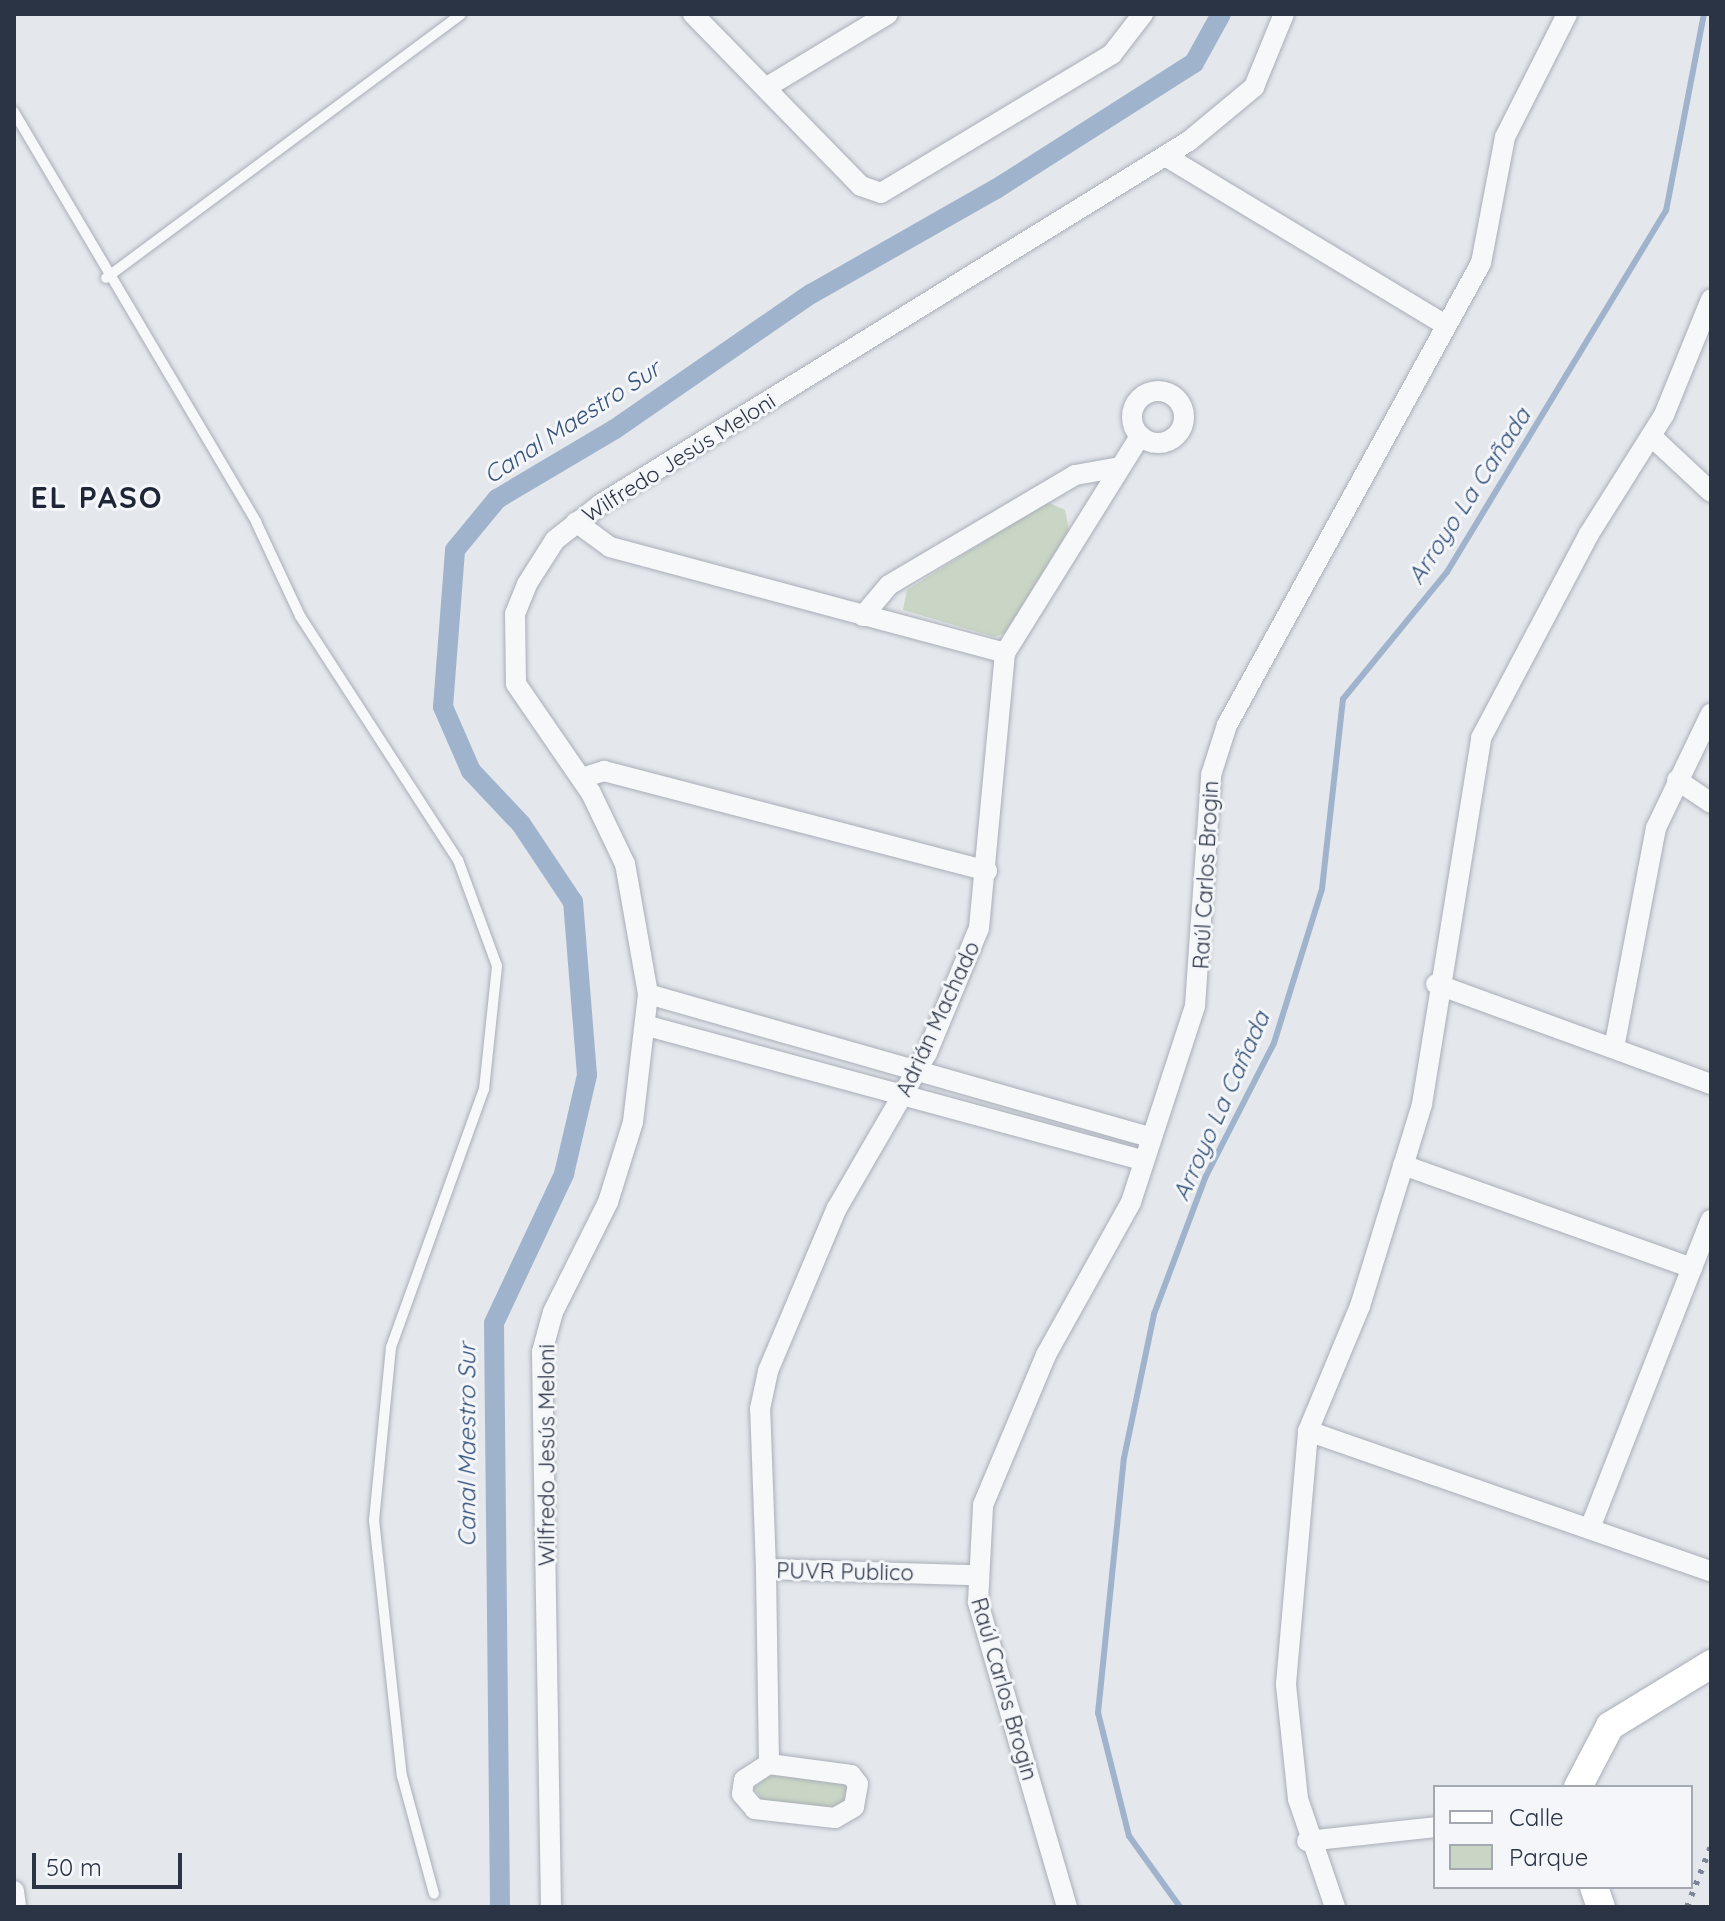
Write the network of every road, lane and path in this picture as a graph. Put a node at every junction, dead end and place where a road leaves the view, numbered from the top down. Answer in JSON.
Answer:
{"nodes":[{"id":1,"x":461,"y":14,"type":"edge"},
{"id":2,"x":693,"y":14,"type":"edge"},
{"id":3,"x":888,"y":14,"type":"edge"},
{"id":4,"x":1143,"y":14,"type":"edge"},
{"id":5,"x":1284,"y":14,"type":"edge"},
{"id":6,"x":1567,"y":14,"type":"edge"},
{"id":7,"x":767,"y":87,"type":"junction"},
{"id":8,"x":14,"y":112,"type":"edge"},
{"id":9,"x":1167,"y":157,"type":"junction"},
{"id":10,"x":106,"y":278,"type":"junction"},
{"id":11,"x":1711,"y":299,"type":"edge"},
{"id":12,"x":1444,"y":324,"type":"junction"},
{"id":13,"x":1140,"y":436,"type":"dead end"},
{"id":14,"x":1651,"y":436,"type":"junction"},
{"id":15,"x":1114,"y":468,"type":"junction"},
{"id":16,"x":1711,"y":492,"type":"edge"},
{"id":17,"x":576,"y":522,"type":"junction"},
{"id":18,"x":863,"y":616,"type":"junction"},
{"id":19,"x":1005,"y":653,"type":"junction"},
{"id":20,"x":1711,"y":713,"type":"edge"},
{"id":21,"x":582,"y":778,"type":"junction"},
{"id":22,"x":1677,"y":780,"type":"junction"},
{"id":23,"x":1711,"y":803,"type":"edge"},
{"id":24,"x":987,"y":871,"type":"junction"},
{"id":25,"x":1436,"y":984,"type":"junction"},
{"id":26,"x":648,"y":994,"type":"junction"},
{"id":27,"x":648,"y":1026,"type":"junction"},
{"id":28,"x":1614,"y":1048,"type":"junction"},
{"id":29,"x":918,"y":1071,"type":"junction"},
{"id":30,"x":1711,"y":1084,"type":"edge"},
{"id":31,"x":906,"y":1092,"type":"junction"},
{"id":32,"x":1149,"y":1137,"type":"junction"},
{"id":33,"x":1142,"y":1160,"type":"junction"},
{"id":34,"x":1403,"y":1165,"type":"junction"},
{"id":35,"x":1711,"y":1220,"type":"edge"},
{"id":36,"x":1692,"y":1268,"type":"junction"},
{"id":37,"x":1308,"y":1431,"type":"junction"},
{"id":38,"x":1590,"y":1528,"type":"junction"},
{"id":39,"x":766,"y":1569,"type":"junction"},
{"id":40,"x":1711,"y":1571,"type":"edge"},
{"id":41,"x":974,"y":1575,"type":"junction"},
{"id":42,"x":1711,"y":1664,"type":"edge"},
{"id":43,"x":769,"y":1764,"type":"junction"},
{"id":44,"x":1579,"y":1785,"type":"edge"},
{"id":45,"x":1433,"y":1827,"type":"edge"},
{"id":46,"x":1307,"y":1841,"type":"junction"},
{"id":47,"x":14,"y":1891,"type":"edge"},
{"id":48,"x":434,"y":1894,"type":"dead end"},
{"id":49,"x":16,"y":1907,"type":"edge"},
{"id":50,"x":551,"y":1907,"type":"edge"},
{"id":51,"x":1067,"y":1907,"type":"edge"},
{"id":52,"x":1335,"y":1907,"type":"edge"}],
"edges":[{"from":1,"to":10,"type":"lane"},
{"from":2,"to":7,"type":"street"},
{"from":3,"to":7,"type":"street"},
{"from":4,"to":7,"type":"street"},
{"from":5,"to":9,"type":"street","name":"Wilfredo Jesús Meloni"},
{"from":6,"to":12,"type":"street","name":"Raúl Carlos Brogin"},
{"from":8,"to":10,"type":"lane"},
{"from":9,"to":12,"type":"street"},
{"from":9,"to":17,"type":"street","name":"Wilfredo Jesús Meloni"},
{"from":10,"to":48,"type":"lane"},
{"from":11,"to":14,"type":"street"},
{"from":12,"to":32,"type":"street","name":"Raúl Carlos Brogin"},
{"from":13,"to":15,"type":"street","name":"Adrián Machado"},
{"from":14,"to":16,"type":"street"},
{"from":14,"to":25,"type":"street"},
{"from":15,"to":18,"type":"street"},
{"from":15,"to":19,"type":"street","name":"Adrián Machado"},
{"from":17,"to":18,"type":"street"},
{"from":17,"to":21,"type":"street","name":"Wilfredo Jesús Meloni"},
{"from":18,"to":19,"type":"street"},
{"from":19,"to":24,"type":"street","name":"Adrián Machado"},
{"from":20,"to":22,"type":"street"},
{"from":21,"to":24,"type":"street"},
{"from":21,"to":26,"type":"street","name":"Wilfredo Jesús Meloni"},
{"from":22,"to":23,"type":"street"},
{"from":22,"to":28,"type":"street"},
{"from":24,"to":29,"type":"street","name":"Adrián Machado"},
{"from":25,"to":28,"type":"street"},
{"from":25,"to":34,"type":"street"},
{"from":26,"to":27,"type":"street","name":"Wilfredo Jesús Meloni"},
{"from":26,"to":29,"type":"street"},
{"from":27,"to":31,"type":"street"},
{"from":27,"to":50,"type":"street","name":"Wilfredo Jesús Meloni"},
{"from":28,"to":30,"type":"street"},
{"from":29,"to":31,"type":"street","name":"Adrián Machado"},
{"from":29,"to":32,"type":"street"},
{"from":31,"to":33,"type":"street"},
{"from":31,"to":39,"type":"street","name":"Adrián Machado"},
{"from":32,"to":33,"type":"street","name":"Raúl Carlos Brogin"},
{"from":33,"to":41,"type":"street","name":"Raúl Carlos Brogin"},
{"from":34,"to":36,"type":"street"},
{"from":34,"to":37,"type":"street"},
{"from":35,"to":36,"type":"street"},
{"from":36,"to":38,"type":"street"},
{"from":37,"to":38,"type":"street"},
{"from":37,"to":46,"type":"street"},
{"from":38,"to":40,"type":"street"},
{"from":39,"to":41,"type":"street","name":"PUVR Publico"},
{"from":39,"to":43,"type":"street","name":"PUVR Publico"},
{"from":41,"to":51,"type":"street","name":"Raúl Carlos Brogin"},
{"from":42,"to":44,"type":"main road"},
{"from":43,"to":43,"type":"street"},
{"from":45,"to":46,"type":"street"},
{"from":46,"to":52,"type":"street"},
{"from":47,"to":49,"type":"street"}]}
